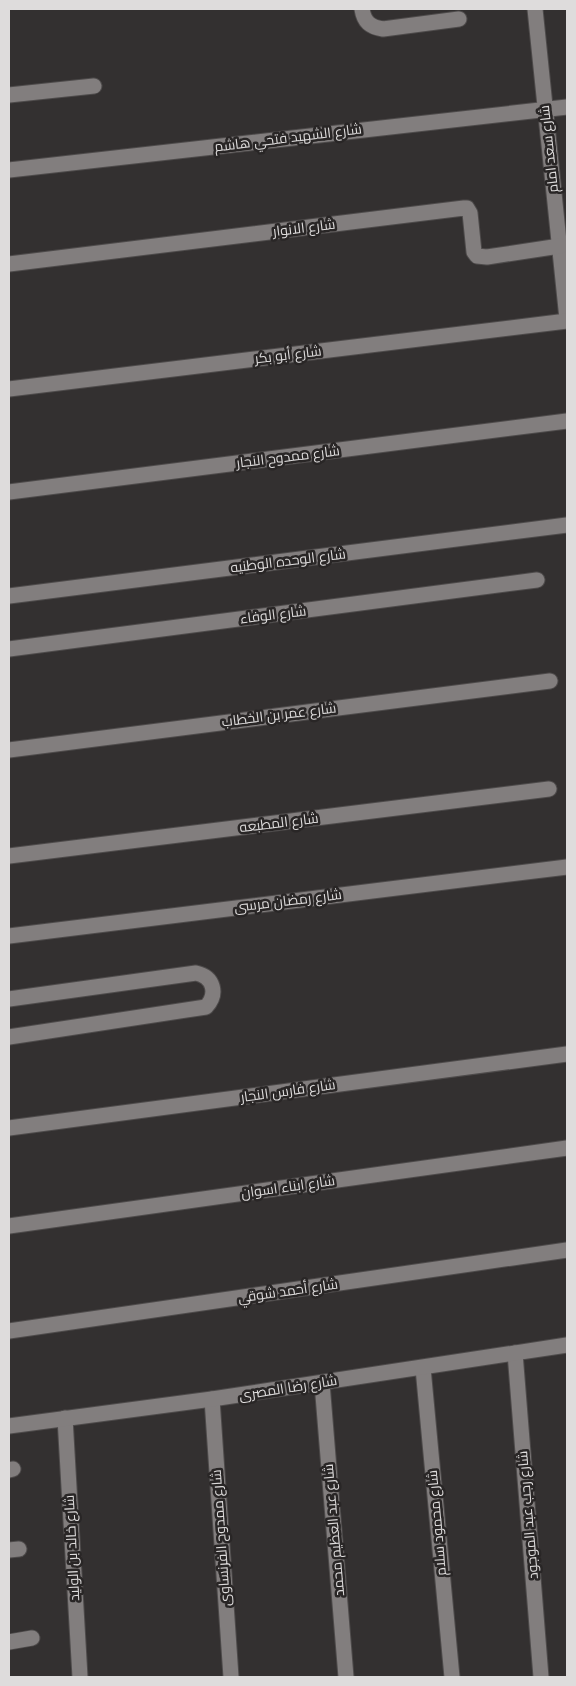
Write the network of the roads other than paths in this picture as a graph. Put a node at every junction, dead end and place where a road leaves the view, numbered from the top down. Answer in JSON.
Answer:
{"nodes":[{"id":1,"x":362,"y":9,"type":"edge"},
{"id":2,"x":535,"y":9,"type":"edge"},
{"id":3,"x":459,"y":19,"type":"dead end"},
{"id":4,"x":94,"y":86,"type":"dead end"},
{"id":5,"x":9,"y":95,"type":"edge"},
{"id":6,"x":567,"y":107,"type":"edge"},
{"id":7,"x":545,"y":108,"type":"junction"},
{"id":8,"x":9,"y":170,"type":"edge"},
{"id":9,"x":560,"y":246,"type":"junction"},
{"id":10,"x":9,"y":264,"type":"edge"},
{"id":11,"x":567,"y":320,"type":"edge"},
{"id":12,"x":9,"y":389,"type":"edge"},
{"id":13,"x":567,"y":422,"type":"edge"},
{"id":14,"x":9,"y":492,"type":"edge"},
{"id":15,"x":567,"y":525,"type":"edge"},
{"id":16,"x":536,"y":580,"type":"dead end"},
{"id":17,"x":9,"y":596,"type":"edge"},
{"id":18,"x":9,"y":649,"type":"edge"},
{"id":19,"x":550,"y":681,"type":"dead end"},
{"id":20,"x":9,"y":750,"type":"edge"},
{"id":21,"x":549,"y":789,"type":"dead end"},
{"id":22,"x":9,"y":856,"type":"edge"},
{"id":23,"x":567,"y":867,"type":"edge"},
{"id":24,"x":9,"y":936,"type":"edge"},
{"id":25,"x":9,"y":999,"type":"edge"},
{"id":26,"x":9,"y":1037,"type":"edge"},
{"id":27,"x":567,"y":1054,"type":"edge"},
{"id":28,"x":9,"y":1128,"type":"edge"},
{"id":29,"x":567,"y":1148,"type":"edge"},
{"id":30,"x":9,"y":1226,"type":"edge"},
{"id":31,"x":567,"y":1250,"type":"edge"},
{"id":32,"x":9,"y":1331,"type":"edge"},
{"id":33,"x":567,"y":1345,"type":"edge"},
{"id":34,"x":515,"y":1353,"type":"junction"},
{"id":35,"x":423,"y":1368,"type":"junction"},
{"id":36,"x":322,"y":1383,"type":"junction"},
{"id":37,"x":212,"y":1399,"type":"junction"},
{"id":38,"x":65,"y":1418,"type":"junction"},
{"id":39,"x":9,"y":1426,"type":"edge"},
{"id":40,"x":32,"y":1638,"type":"dead end"},
{"id":41,"x":9,"y":1642,"type":"edge"},
{"id":42,"x":80,"y":1677,"type":"edge"},
{"id":43,"x":231,"y":1677,"type":"edge"},
{"id":44,"x":346,"y":1677,"type":"edge"},
{"id":45,"x":452,"y":1677,"type":"edge"},
{"id":46,"x":541,"y":1677,"type":"edge"}],
"edges":[{"from":1,"to":3,"type":"street"},
{"from":2,"to":7,"type":"street","name":"شارع سعد امام"},
{"from":4,"to":5,"type":"street"},
{"from":6,"to":7,"type":"street","name":"شارع الشهيد فتحي هاشم"},
{"from":7,"to":8,"type":"street","name":"شارع الشهيد فتحي هاشم"},
{"from":7,"to":9,"type":"street","name":"شارع سعد امام"},
{"from":9,"to":10,"type":"street","name":"شارع الانوار"},
{"from":9,"to":11,"type":"street","name":"شارع سعد امام"},
{"from":11,"to":12,"type":"street","name":"شارع أبو بكر"},
{"from":13,"to":14,"type":"street","name":"شارع ممدوح النجار"},
{"from":15,"to":17,"type":"street","name":"شارع الوحده الوطنيه"},
{"from":16,"to":18,"type":"street","name":"شارع الوفاء"},
{"from":19,"to":20,"type":"street","name":"شارع عمر بن الخطاب"},
{"from":21,"to":22,"type":"street","name":"شارع المطبعه"},
{"from":23,"to":24,"type":"street","name":"شارع رمضان مرسى"},
{"from":25,"to":26,"type":"street"},
{"from":27,"to":28,"type":"street","name":"شارع فارس النجار"},
{"from":29,"to":30,"type":"street","name":"شارع ابناء اسوان"},
{"from":31,"to":32,"type":"street","name":"شارع أحمد شوقي"},
{"from":33,"to":34,"type":"street","name":"شارع رضا المصرى"},
{"from":34,"to":35,"type":"street","name":"شارع رضا المصرى"},
{"from":34,"to":46,"type":"street","name":"شارع رجب عبد الموجود"},
{"from":35,"to":36,"type":"street","name":"شارع رضا المصرى"},
{"from":35,"to":45,"type":"street","name":"شارع محمود سلام"},
{"from":36,"to":37,"type":"street","name":"شارع رضا المصرى"},
{"from":36,"to":44,"type":"street","name":"شارع عبد العظيم محمد"},
{"from":37,"to":38,"type":"street","name":"شارع رضا المصرى"},
{"from":37,"to":43,"type":"street","name":"شارع ممدوح الفرنساوى"},
{"from":38,"to":39,"type":"street","name":"شارع رضا المصرى"},
{"from":38,"to":42,"type":"street","name":"شارع خالد بن الوليد"},
{"from":40,"to":41,"type":"street"}]}
